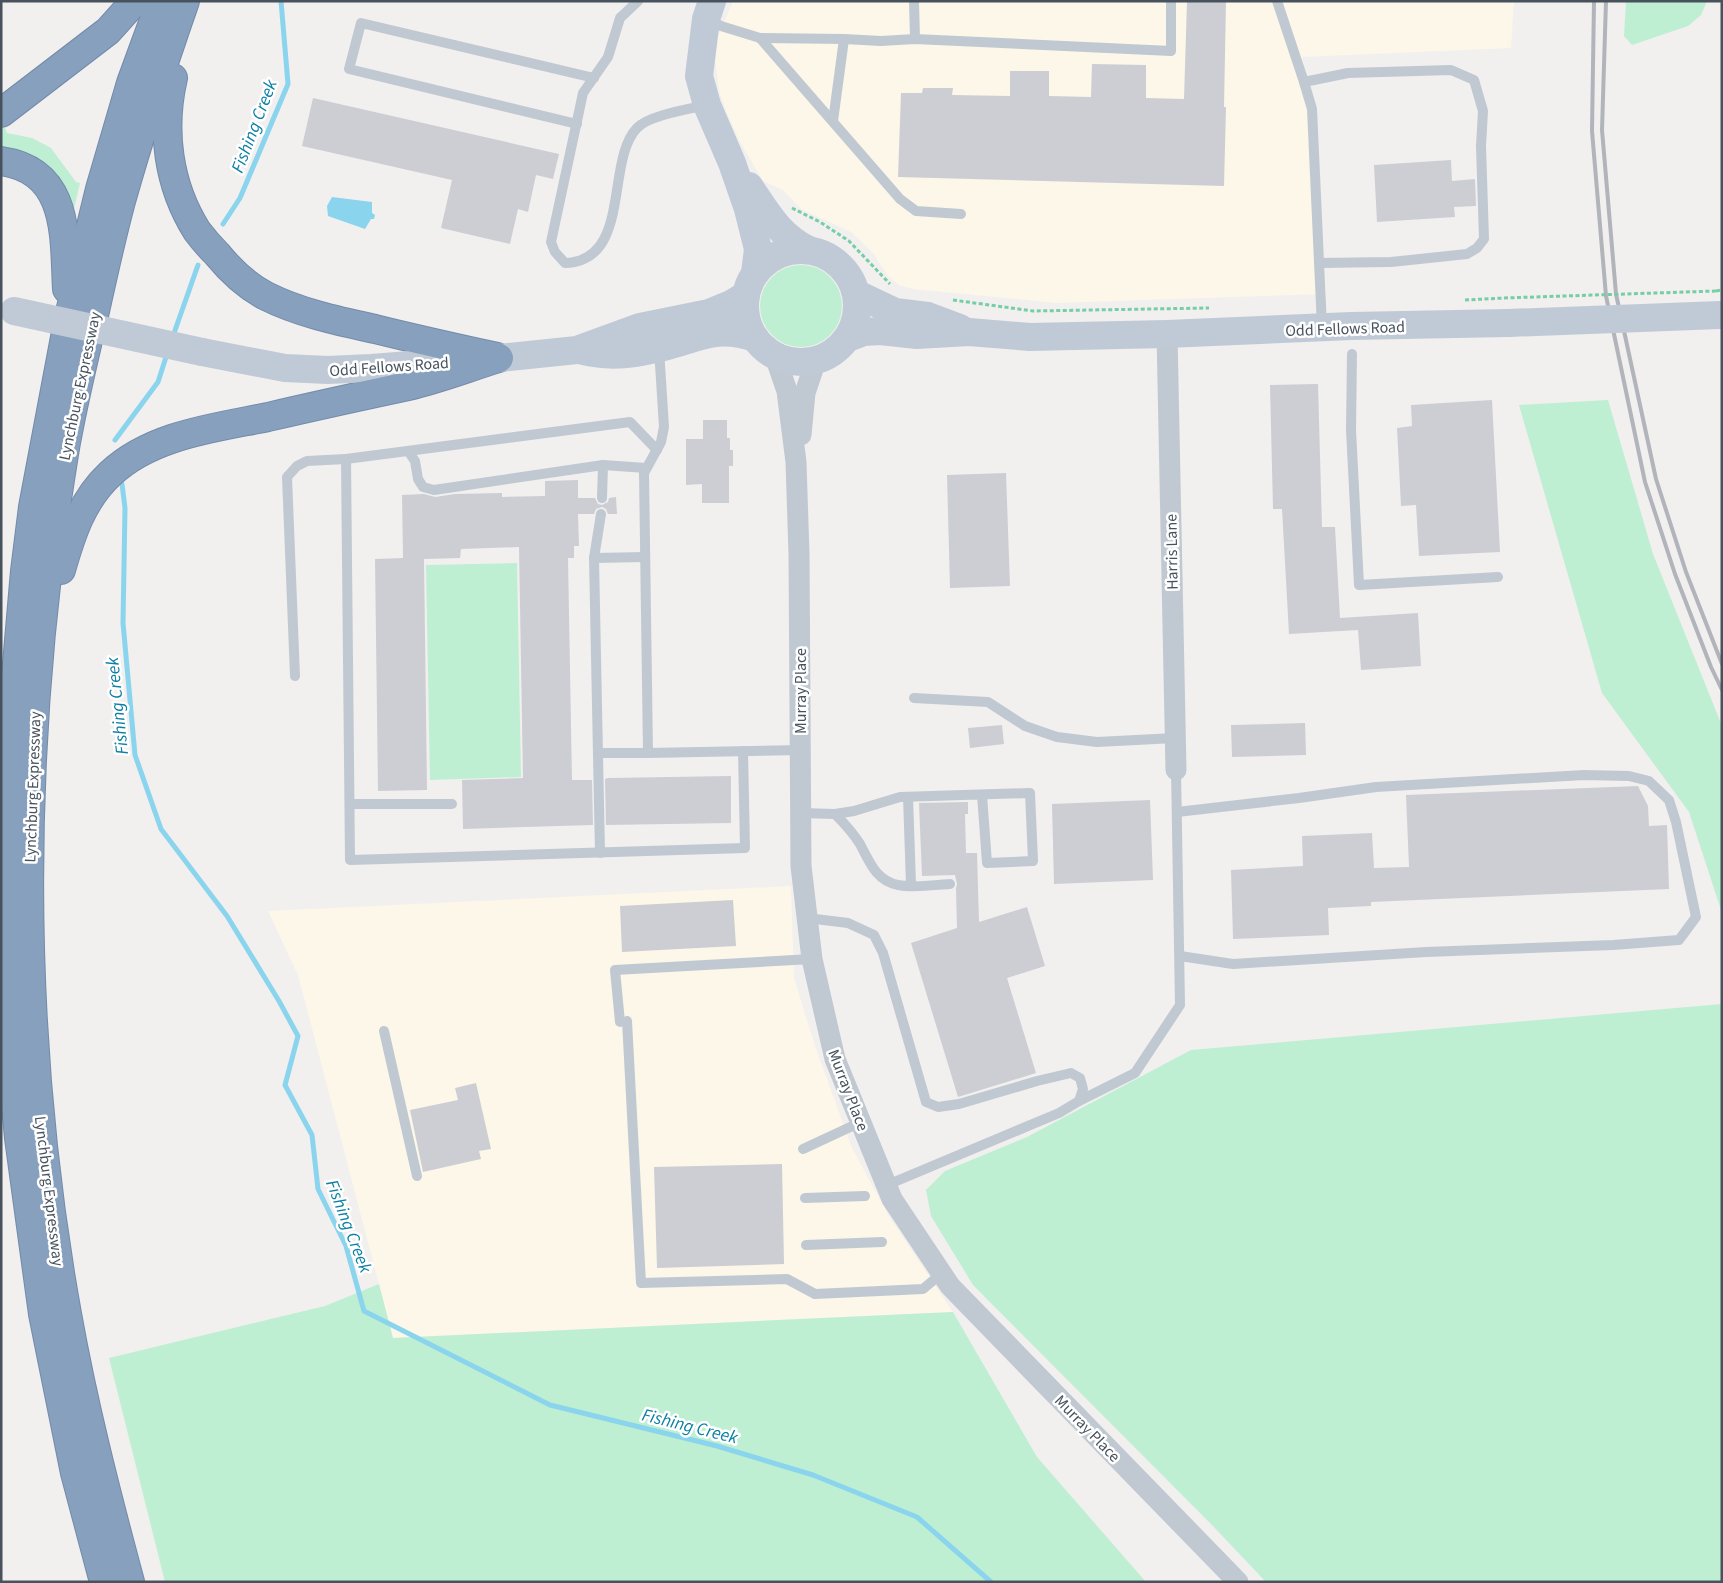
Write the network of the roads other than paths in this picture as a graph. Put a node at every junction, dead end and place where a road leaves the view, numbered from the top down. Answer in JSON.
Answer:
{"nodes":[{"id":1,"x":135,"y":1,"type":"edge"},
{"id":2,"x":161,"y":1,"type":"edge"},
{"id":3,"x":185,"y":1,"type":"edge"},
{"id":4,"x":190,"y":1,"type":"edge"},
{"id":5,"x":638,"y":1,"type":"edge"},
{"id":6,"x":914,"y":1,"type":"edge"},
{"id":7,"x":1171,"y":1,"type":"edge"},
{"id":8,"x":1277,"y":1,"type":"edge"},
{"id":9,"x":709,"y":10,"type":"edge"},
{"id":10,"x":760,"y":38,"type":"junction"},
{"id":11,"x":844,"y":39,"type":"junction"},
{"id":12,"x":914,"y":39,"type":"junction"},
{"id":13,"x":594,"y":78,"type":"junction"},
{"id":14,"x":1304,"y":82,"type":"junction"},
{"id":15,"x":707,"y":105,"type":"junction"},
{"id":16,"x":1,"y":113,"type":"edge"},
{"id":17,"x":833,"y":121,"type":"junction"},
{"id":18,"x":577,"y":124,"type":"junction"},
{"id":19,"x":1,"y":160,"type":"edge"},
{"id":20,"x":732,"y":162,"type":"junction"},
{"id":21,"x":961,"y":214,"type":"dead end"},
{"id":22,"x":809,"y":250,"type":"junction"},
{"id":23,"x":1319,"y":263,"type":"junction"},
{"id":24,"x":750,"y":284,"type":"junction"},
{"id":25,"x":857,"y":294,"type":"junction"},
{"id":26,"x":1720,"y":303,"type":"edge"},
{"id":27,"x":5,"y":309,"type":"edge"},
{"id":28,"x":69,"y":316,"type":"junction"},
{"id":29,"x":1322,"y":328,"type":"junction"},
{"id":30,"x":968,"y":332,"type":"junction"},
{"id":31,"x":1167,"y":334,"type":"junction"},
{"id":32,"x":755,"y":338,"type":"junction"},
{"id":33,"x":848,"y":338,"type":"junction"},
{"id":34,"x":659,"y":348,"type":"junction"},
{"id":35,"x":577,"y":350,"type":"junction"},
{"id":36,"x":1352,"y":354,"type":"dead end"},
{"id":37,"x":775,"y":356,"type":"junction"},
{"id":38,"x":498,"y":358,"type":"junction"},
{"id":39,"x":816,"y":360,"type":"junction"},
{"id":40,"x":657,"y":450,"type":"junction"},
{"id":41,"x":408,"y":451,"type":"junction"},
{"id":42,"x":346,"y":459,"type":"junction"},
{"id":43,"x":796,"y":462,"type":"junction"},
{"id":44,"x":603,"y":465,"type":"junction"},
{"id":45,"x":646,"y":468,"type":"junction"},
{"id":46,"x":602,"y":498,"type":"dead end"},
{"id":47,"x":601,"y":514,"type":"dead end"},
{"id":48,"x":645,"y":557,"type":"junction"},
{"id":49,"x":594,"y":558,"type":"junction"},
{"id":50,"x":1498,"y":577,"type":"dead end"},
{"id":51,"x":42,"y":631,"type":"junction"},
{"id":52,"x":295,"y":676,"type":"dead end"},
{"id":53,"x":914,"y":698,"type":"dead end"},
{"id":54,"x":1175,"y":738,"type":"junction"},
{"id":55,"x":800,"y":750,"type":"junction"},
{"id":56,"x":743,"y":751,"type":"junction"},
{"id":57,"x":598,"y":753,"type":"junction"},
{"id":58,"x":648,"y":753,"type":"junction"},
{"id":59,"x":1176,"y":770,"type":"joint"},
{"id":60,"x":982,"y":794,"type":"junction"},
{"id":61,"x":908,"y":797,"type":"junction"},
{"id":62,"x":350,"y":804,"type":"junction"},
{"id":63,"x":452,"y":804,"type":"dead end"},
{"id":64,"x":1176,"y":812,"type":"junction"},
{"id":65,"x":801,"y":813,"type":"junction"},
{"id":66,"x":835,"y":814,"type":"junction"},
{"id":67,"x":600,"y":852,"type":"junction"},
{"id":68,"x":950,"y":884,"type":"dead end"},
{"id":69,"x":911,"y":885,"type":"junction"},
{"id":70,"x":807,"y":918,"type":"junction"},
{"id":71,"x":1180,"y":956,"type":"junction"},
{"id":72,"x":812,"y":959,"type":"junction"},
{"id":73,"x":384,"y":1031,"type":"dead end"},
{"id":74,"x":1079,"y":1101,"type":"junction"},
{"id":75,"x":861,"y":1122,"type":"junction"},
{"id":76,"x":803,"y":1150,"type":"dead end"},
{"id":77,"x":417,"y":1176,"type":"dead end"},
{"id":78,"x":887,"y":1186,"type":"junction"},
{"id":79,"x":865,"y":1196,"type":"dead end"},
{"id":80,"x":805,"y":1198,"type":"dead end"},
{"id":81,"x":882,"y":1242,"type":"dead end"},
{"id":82,"x":806,"y":1245,"type":"dead end"},
{"id":83,"x":942,"y":1273,"type":"junction"},
{"id":84,"x":104,"y":1582,"type":"edge"},
{"id":85,"x":130,"y":1582,"type":"edge"},
{"id":86,"x":1238,"y":1582,"type":"edge"}],
"edges":[{"from":1,"to":16,"type":"highway"},
{"from":2,"to":28,"type":"highway","name":"Lynchburg Expressway"},
{"from":3,"to":51,"type":"highway","name":"Lynchburg Expressway"},
{"from":4,"to":38,"type":"highway"},
{"from":5,"to":13,"type":"lane"},
{"from":6,"to":12,"type":"lane"},
{"from":7,"to":12,"type":"lane"},
{"from":8,"to":14,"type":"lane"},
{"from":9,"to":10,"type":"lane"},
{"from":9,"to":15,"type":"main road"},
{"from":10,"to":11,"type":"lane"},
{"from":10,"to":17,"type":"lane"},
{"from":11,"to":12,"type":"lane"},
{"from":11,"to":17,"type":"lane"},
{"from":13,"to":18,"type":"lane"},
{"from":13,"to":18,"type":"lane"},
{"from":14,"to":23,"type":"lane"},
{"from":14,"to":23,"type":"lane"},
{"from":15,"to":18,"type":"lane"},
{"from":15,"to":20,"type":"main road"},
{"from":17,"to":21,"type":"lane"},
{"from":19,"to":28,"type":"highway"},
{"from":20,"to":22,"type":"main road"},
{"from":20,"to":24,"type":"main road"},
{"from":22,"to":24,"type":"main road"},
{"from":22,"to":25,"type":"main road"},
{"from":23,"to":29,"type":"lane"},
{"from":24,"to":32,"type":"main road"},
{"from":24,"to":35,"type":"main road","name":"Odd Fellows Road"},
{"from":25,"to":30,"type":"main road","name":"Odd Fellows Road"},
{"from":25,"to":33,"type":"main road"},
{"from":26,"to":29,"type":"main road","name":"Odd Fellows Road","bridge":true},
{"from":27,"to":38,"type":"main road","name":"Odd Fellows Road","bridge":true},
{"from":28,"to":84,"type":"highway","name":"Lynchburg Expressway"},
{"from":29,"to":31,"type":"main road","name":"Odd Fellows Road"},
{"from":30,"to":31,"type":"main road","name":"Odd Fellows Road"},
{"from":30,"to":33,"type":"main road","name":"Odd Fellows Road"},
{"from":31,"to":54,"type":"street","name":"Harris Lane"},
{"from":32,"to":34,"type":"main road","name":"Odd Fellows Road"},
{"from":32,"to":37,"type":"main road"},
{"from":33,"to":39,"type":"main road"},
{"from":34,"to":35,"type":"main road","name":"Odd Fellows Road"},
{"from":34,"to":40,"type":"lane"},
{"from":35,"to":38,"type":"main road","name":"Odd Fellows Road"},
{"from":36,"to":50,"type":"lane"},
{"from":37,"to":39,"type":"main road"},
{"from":37,"to":43,"type":"street","name":"Murray Place"},
{"from":38,"to":51,"type":"highway"},
{"from":39,"to":43,"type":"street","name":"Murray Place"},
{"from":40,"to":41,"type":"lane"},
{"from":40,"to":45,"type":"lane"},
{"from":41,"to":42,"type":"lane"},
{"from":41,"to":44,"type":"lane"},
{"from":42,"to":52,"type":"lane"},
{"from":42,"to":62,"type":"lane"},
{"from":43,"to":55,"type":"street","name":"Murray Place"},
{"from":44,"to":45,"type":"lane"},
{"from":44,"to":46,"type":"lane"},
{"from":45,"to":48,"type":"lane"},
{"from":47,"to":49,"type":"lane"},
{"from":48,"to":49,"type":"lane"},
{"from":48,"to":58,"type":"lane"},
{"from":49,"to":57,"type":"lane"},
{"from":51,"to":85,"type":"highway","name":"Lynchburg Expressway"},
{"from":53,"to":54,"type":"lane"},
{"from":54,"to":59,"type":"street","name":"Harris Lane"},
{"from":55,"to":56,"type":"lane"},
{"from":55,"to":65,"type":"street","name":"Murray Place"},
{"from":56,"to":58,"type":"lane"},
{"from":56,"to":67,"type":"lane"},
{"from":57,"to":58,"type":"lane"},
{"from":57,"to":67,"type":"lane"},
{"from":59,"to":64,"type":"lane"},
{"from":60,"to":60,"type":"lane"},
{"from":60,"to":61,"type":"lane"},
{"from":61,"to":66,"type":"lane"},
{"from":61,"to":69,"type":"lane"},
{"from":62,"to":63,"type":"lane"},
{"from":62,"to":67,"type":"lane"},
{"from":64,"to":71,"type":"lane"},
{"from":64,"to":71,"type":"lane"},
{"from":65,"to":66,"type":"lane"},
{"from":65,"to":70,"type":"street","name":"Murray Place"},
{"from":66,"to":69,"type":"lane"},
{"from":68,"to":69,"type":"lane"},
{"from":70,"to":72,"type":"street","name":"Murray Place"},
{"from":70,"to":74,"type":"lane"},
{"from":71,"to":74,"type":"lane"},
{"from":72,"to":75,"type":"street","name":"Murray Place"},
{"from":72,"to":83,"type":"lane"},
{"from":73,"to":77,"type":"lane"},
{"from":74,"to":78,"type":"lane"},
{"from":75,"to":76,"type":"lane"},
{"from":75,"to":78,"type":"street","name":"Murray Place"},
{"from":78,"to":83,"type":"street","name":"Murray Place"},
{"from":79,"to":80,"type":"lane"},
{"from":81,"to":82,"type":"lane"},
{"from":83,"to":86,"type":"street","name":"Murray Place"}]}
